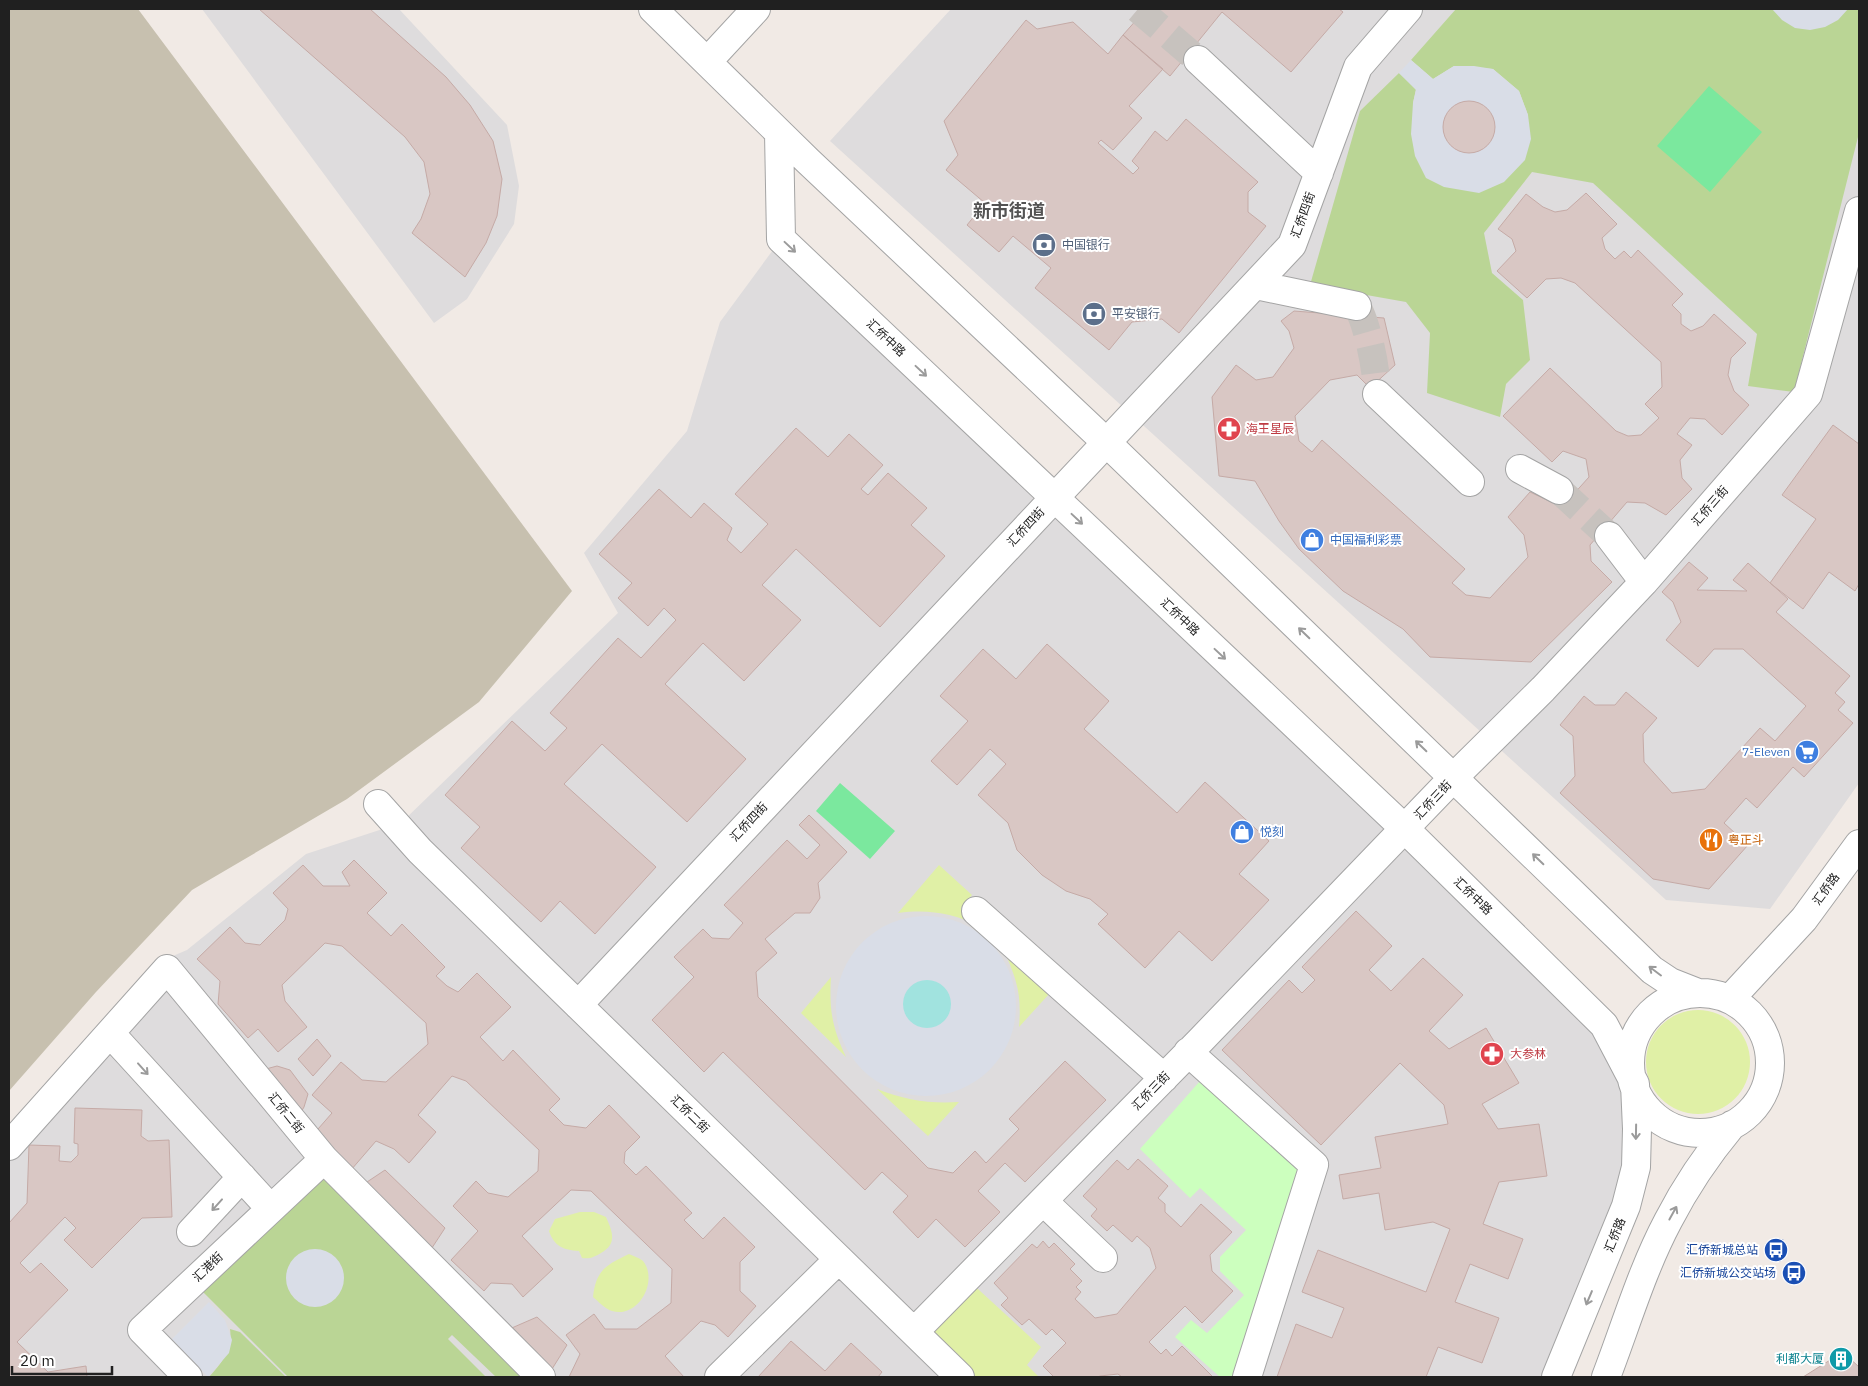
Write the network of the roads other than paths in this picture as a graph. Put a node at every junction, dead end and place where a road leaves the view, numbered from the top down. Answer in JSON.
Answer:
{"nodes":[{"id":1,"x":653,"y":9,"type":"edge"},
{"id":2,"x":756,"y":9,"type":"edge"},
{"id":3,"x":1408,"y":9,"type":"edge"},
{"id":4,"x":1198,"y":60,"type":"tunnel mouth"},
{"id":5,"x":707,"y":62,"type":"junction"},
{"id":6,"x":779,"y":133,"type":"junction"},
{"id":7,"x":1319,"y":173,"type":"junction"},
{"id":8,"x":1858,"y":220,"type":"edge"},
{"id":9,"x":1256,"y":285,"type":"junction"},
{"id":10,"x":1357,"y":306,"type":"dead end"},
{"id":11,"x":1377,"y":394,"type":"tunnel mouth"},
{"id":12,"x":1107,"y":443,"type":"junction"},
{"id":13,"x":1520,"y":469,"type":"dead end"},
{"id":14,"x":1470,"y":482,"type":"dead end"},
{"id":15,"x":1559,"y":490,"type":"tunnel mouth"},
{"id":16,"x":1054,"y":497,"type":"junction"},
{"id":17,"x":1609,"y":536,"type":"tunnel mouth"},
{"id":18,"x":1644,"y":582,"type":"junction"},
{"id":19,"x":1454,"y":777,"type":"junction"},
{"id":20,"x":378,"y":804,"type":"dead end"},
{"id":21,"x":1405,"y":829,"type":"junction"},
{"id":22,"x":1859,"y":844,"type":"edge"},
{"id":23,"x":976,"y":911,"type":"dead end"},
{"id":24,"x":1698,"y":993,"type":"junction"},
{"id":25,"x":1730,"y":999,"type":"junction"},
{"id":26,"x":578,"y":1005,"type":"junction"},
{"id":27,"x":110,"y":1033,"type":"junction"},
{"id":28,"x":1188,"y":1052,"type":"junction"},
{"id":29,"x":1164,"y":1078,"type":"junction"},
{"id":30,"x":1635,"y":1084,"type":"junction"},
{"id":31,"x":1732,"y":1125,"type":"junction"},
{"id":32,"x":9,"y":1146,"type":"edge"},
{"id":33,"x":324,"y":1159,"type":"junction"},
{"id":34,"x":242,"y":1177,"type":"junction"},
{"id":35,"x":1043,"y":1201,"type":"junction"},
{"id":36,"x":270,"y":1208,"type":"junction"},
{"id":37,"x":191,"y":1232,"type":"dead end"},
{"id":38,"x":1103,"y":1258,"type":"dead end"},
{"id":39,"x":839,"y":1259,"type":"junction"},
{"id":40,"x":914,"y":1332,"type":"junction"},
{"id":41,"x":188,"y":1377,"type":"edge"},
{"id":42,"x":541,"y":1377,"type":"edge"},
{"id":43,"x":719,"y":1377,"type":"edge"},
{"id":44,"x":960,"y":1377,"type":"edge"},
{"id":45,"x":1248,"y":1377,"type":"edge"},
{"id":46,"x":1556,"y":1377,"type":"edge"},
{"id":47,"x":1606,"y":1377,"type":"edge"}],
"edges":[{"from":1,"to":5,"type":"street"},
{"from":2,"to":5,"type":"street"},
{"from":3,"to":7,"type":"street","name":"汇侨四街"},
{"from":4,"to":7,"type":"street"},
{"from":5,"to":6,"type":"street"},
{"from":6,"to":12,"type":"street"},
{"from":6,"to":16,"type":"street","name":"汇侨中路","one_way":true},
{"from":7,"to":9,"type":"street","name":"汇侨四街"},
{"from":8,"to":18,"type":"street","name":"汇侨三街"},
{"from":9,"to":10,"type":"street"},
{"from":9,"to":12,"type":"street","name":"汇侨四街"},
{"from":11,"to":14,"type":"street"},
{"from":12,"to":16,"type":"street","name":"汇侨四街"},
{"from":19,"to":12,"type":"street","one_way":true},
{"from":13,"to":15,"type":"street"},
{"from":16,"to":21,"type":"street","name":"汇侨中路","one_way":true},
{"from":16,"to":26,"type":"street","name":"汇侨四街"},
{"from":17,"to":18,"type":"street"},
{"from":18,"to":19,"type":"street","name":"汇侨三街"},
{"from":19,"to":21,"type":"street","name":"汇侨三街"},
{"from":24,"to":19,"type":"street","one_way":true},
{"from":20,"to":26,"type":"street","name":"汇侨二街"},
{"from":21,"to":28,"type":"street","name":"汇侨三街"},
{"from":21,"to":30,"type":"street","name":"汇侨中路"},
{"from":22,"to":25,"type":"street","name":"汇侨路"},
{"from":23,"to":29,"type":"street"},
{"from":24,"to":25,"type":"street"},
{"from":24,"to":30,"type":"street"},
{"from":25,"to":31,"type":"street"},
{"from":26,"to":39,"type":"street","name":"汇侨二街"},
{"from":27,"to":32,"type":"street"},
{"from":27,"to":33,"type":"street","name":"汇侨二街"},
{"from":27,"to":34,"type":"street","one_way":true},
{"from":28,"to":29,"type":"street","name":"汇侨三街"},
{"from":28,"to":45,"type":"street"},
{"from":29,"to":35,"type":"street","name":"汇侨三街"},
{"from":30,"to":31,"type":"street"},
{"from":30,"to":46,"type":"street","name":"汇侨路","one_way":true},
{"from":47,"to":31,"type":"street","one_way":true},
{"from":33,"to":36,"type":"street","name":"汇港街"},
{"from":33,"to":42,"type":"street","name":"汇侨二街"},
{"from":34,"to":36,"type":"street"},
{"from":34,"to":37,"type":"street","one_way":true},
{"from":35,"to":38,"type":"street"},
{"from":35,"to":40,"type":"street","name":"汇侨三街"},
{"from":36,"to":41,"type":"street","name":"汇港街"},
{"from":39,"to":40,"type":"street","name":"汇侨二街"},
{"from":39,"to":43,"type":"street"},
{"from":40,"to":44,"type":"street","name":"汇侨二街"}]}
